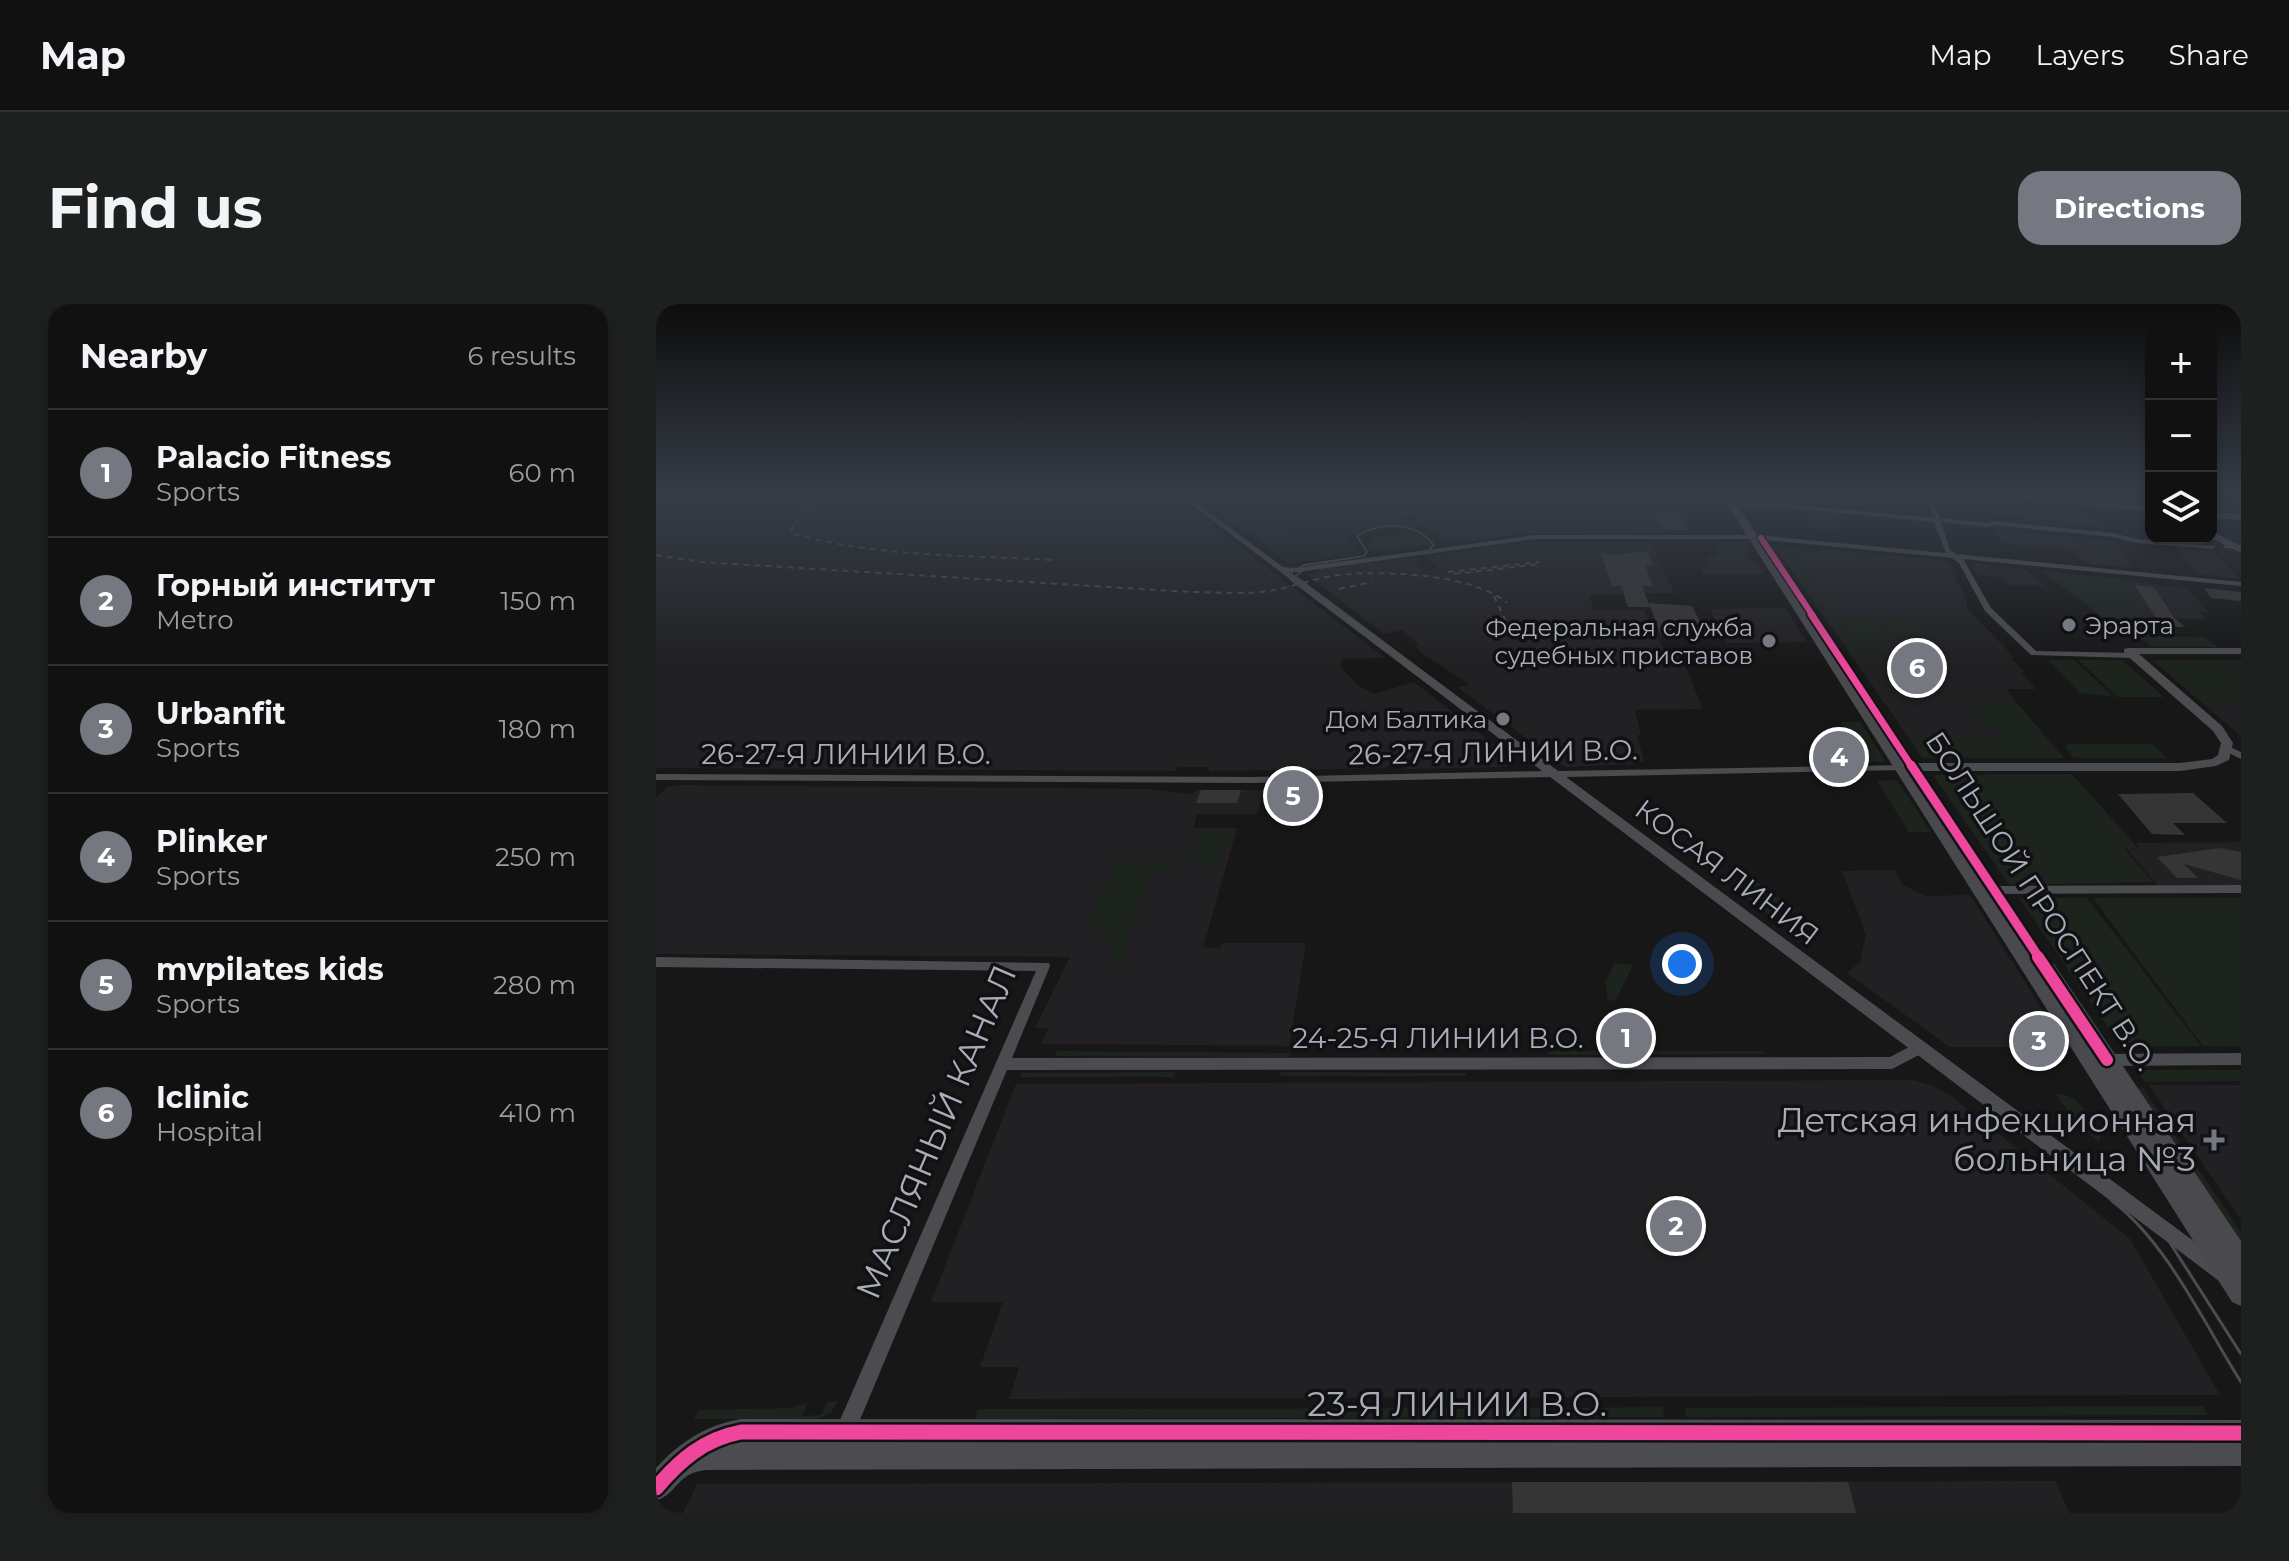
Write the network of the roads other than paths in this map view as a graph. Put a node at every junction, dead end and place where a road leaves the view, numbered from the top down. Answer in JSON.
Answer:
{"nodes":[{"id":1,"x":1258,"y":552,"type":"edge"},
{"id":2,"x":1413,"y":552,"type":"edge"},
{"id":3,"x":1767,"y":552,"type":"edge"},
{"id":4,"x":1917,"y":552,"type":"edge"},
{"id":5,"x":1949,"y":552,"type":"edge"},
{"id":6,"x":1954,"y":556,"type":"junction"},
{"id":7,"x":1280,"y":569,"type":"junction"},
{"id":8,"x":2241,"y":584,"type":"edge"},
{"id":9,"x":2130,"y":653,"type":"junction"},
{"id":10,"x":2241,"y":654,"type":"edge"},
{"id":11,"x":2234,"y":752,"type":"edge"},
{"id":12,"x":1908,"y":767,"type":"junction"},
{"id":13,"x":1554,"y":775,"type":"junction"},
{"id":14,"x":656,"y":777,"type":"edge"},
{"id":15,"x":2241,"y":889,"type":"edge"},
{"id":16,"x":1995,"y":890,"type":"junction"},
{"id":17,"x":656,"y":962,"type":"edge"},
{"id":18,"x":1920,"y":1048,"type":"junction"},
{"id":19,"x":2241,"y":1059,"type":"edge"},
{"id":20,"x":2099,"y":1060,"type":"junction"},
{"id":21,"x":1001,"y":1064,"type":"junction"},
{"id":22,"x":2240,"y":1282,"type":"edge"},
{"id":23,"x":845,"y":1431,"type":"junction"},
{"id":24,"x":2241,"y":1433,"type":"edge"},
{"id":25,"x":2241,"y":1453,"type":"edge"},
{"id":26,"x":834,"y":1457,"type":"junction"},
{"id":27,"x":682,"y":1460,"type":"junction"},
{"id":28,"x":656,"y":1488,"type":"edge"}],
"edges":[{"from":1,"to":7,"type":"street","name":"КОСАЯ ЛИНИЯ"},
{"from":2,"to":7,"type":"street"},
{"from":3,"to":12,"type":"main road","name":"БОЛЬШОЙ ПРОСПЕКТ В.О."},
{"from":4,"to":6,"type":"street"},
{"from":5,"to":6,"type":"street"},
{"from":6,"to":8,"type":"street"},
{"from":6,"to":9,"type":"street"},
{"from":7,"to":13,"type":"street","name":"КОСАЯ ЛИНИЯ"},
{"from":9,"to":10,"type":"street"},
{"from":9,"to":11,"type":"street"},
{"from":11,"to":12,"type":"street","name":"26-27-Я ЛИНИИ В.О."},
{"from":12,"to":13,"type":"street","name":"26-27-Я ЛИНИИ В.О."},
{"from":12,"to":16,"type":"main road","name":"БОЛЬШОЙ ПРОСПЕКТ В.О."},
{"from":12,"to":20,"type":"main road","name":"БОЛЬШОЙ ПРОСПЕКТ В.О."},
{"from":13,"to":14,"type":"street","name":"26-27-Я ЛИНИИ В.О."},
{"from":13,"to":18,"type":"street","name":"КОСАЯ ЛИНИЯ"},
{"from":15,"to":16,"type":"street"},
{"from":16,"to":20,"type":"main road","name":"БОЛЬШОЙ ПРОСПЕКТ В.О."},
{"from":17,"to":21,"type":"street","name":"МАСЛЯНЫЙ КАНАЛ"},
{"from":18,"to":21,"type":"street","name":"24-25-Я ЛИНИИ В.О."},
{"from":18,"to":22,"type":"street","name":"КОСАЯ ЛИНИЯ"},
{"from":19,"to":20,"type":"street"},
{"from":20,"to":22,"type":"main road","name":"БОЛЬШОЙ ПРОСПЕКТ В.О."},
{"from":21,"to":23,"type":"street","name":"МАСЛЯНЫЙ КАНАЛ"},
{"from":23,"to":24,"type":"street","name":"23-Я ЛИНИИ В.О."},
{"from":23,"to":26,"type":"street","name":"МАСЛЯНЫЙ КАНАЛ"},
{"from":23,"to":27,"type":"street","name":"23-Я ЛИНИИ В.О."},
{"from":25,"to":26,"type":"street"},
{"from":26,"to":27,"type":"street"},
{"from":27,"to":28,"type":"street","name":"23-Я ЛИНИИ В.О."}]}
